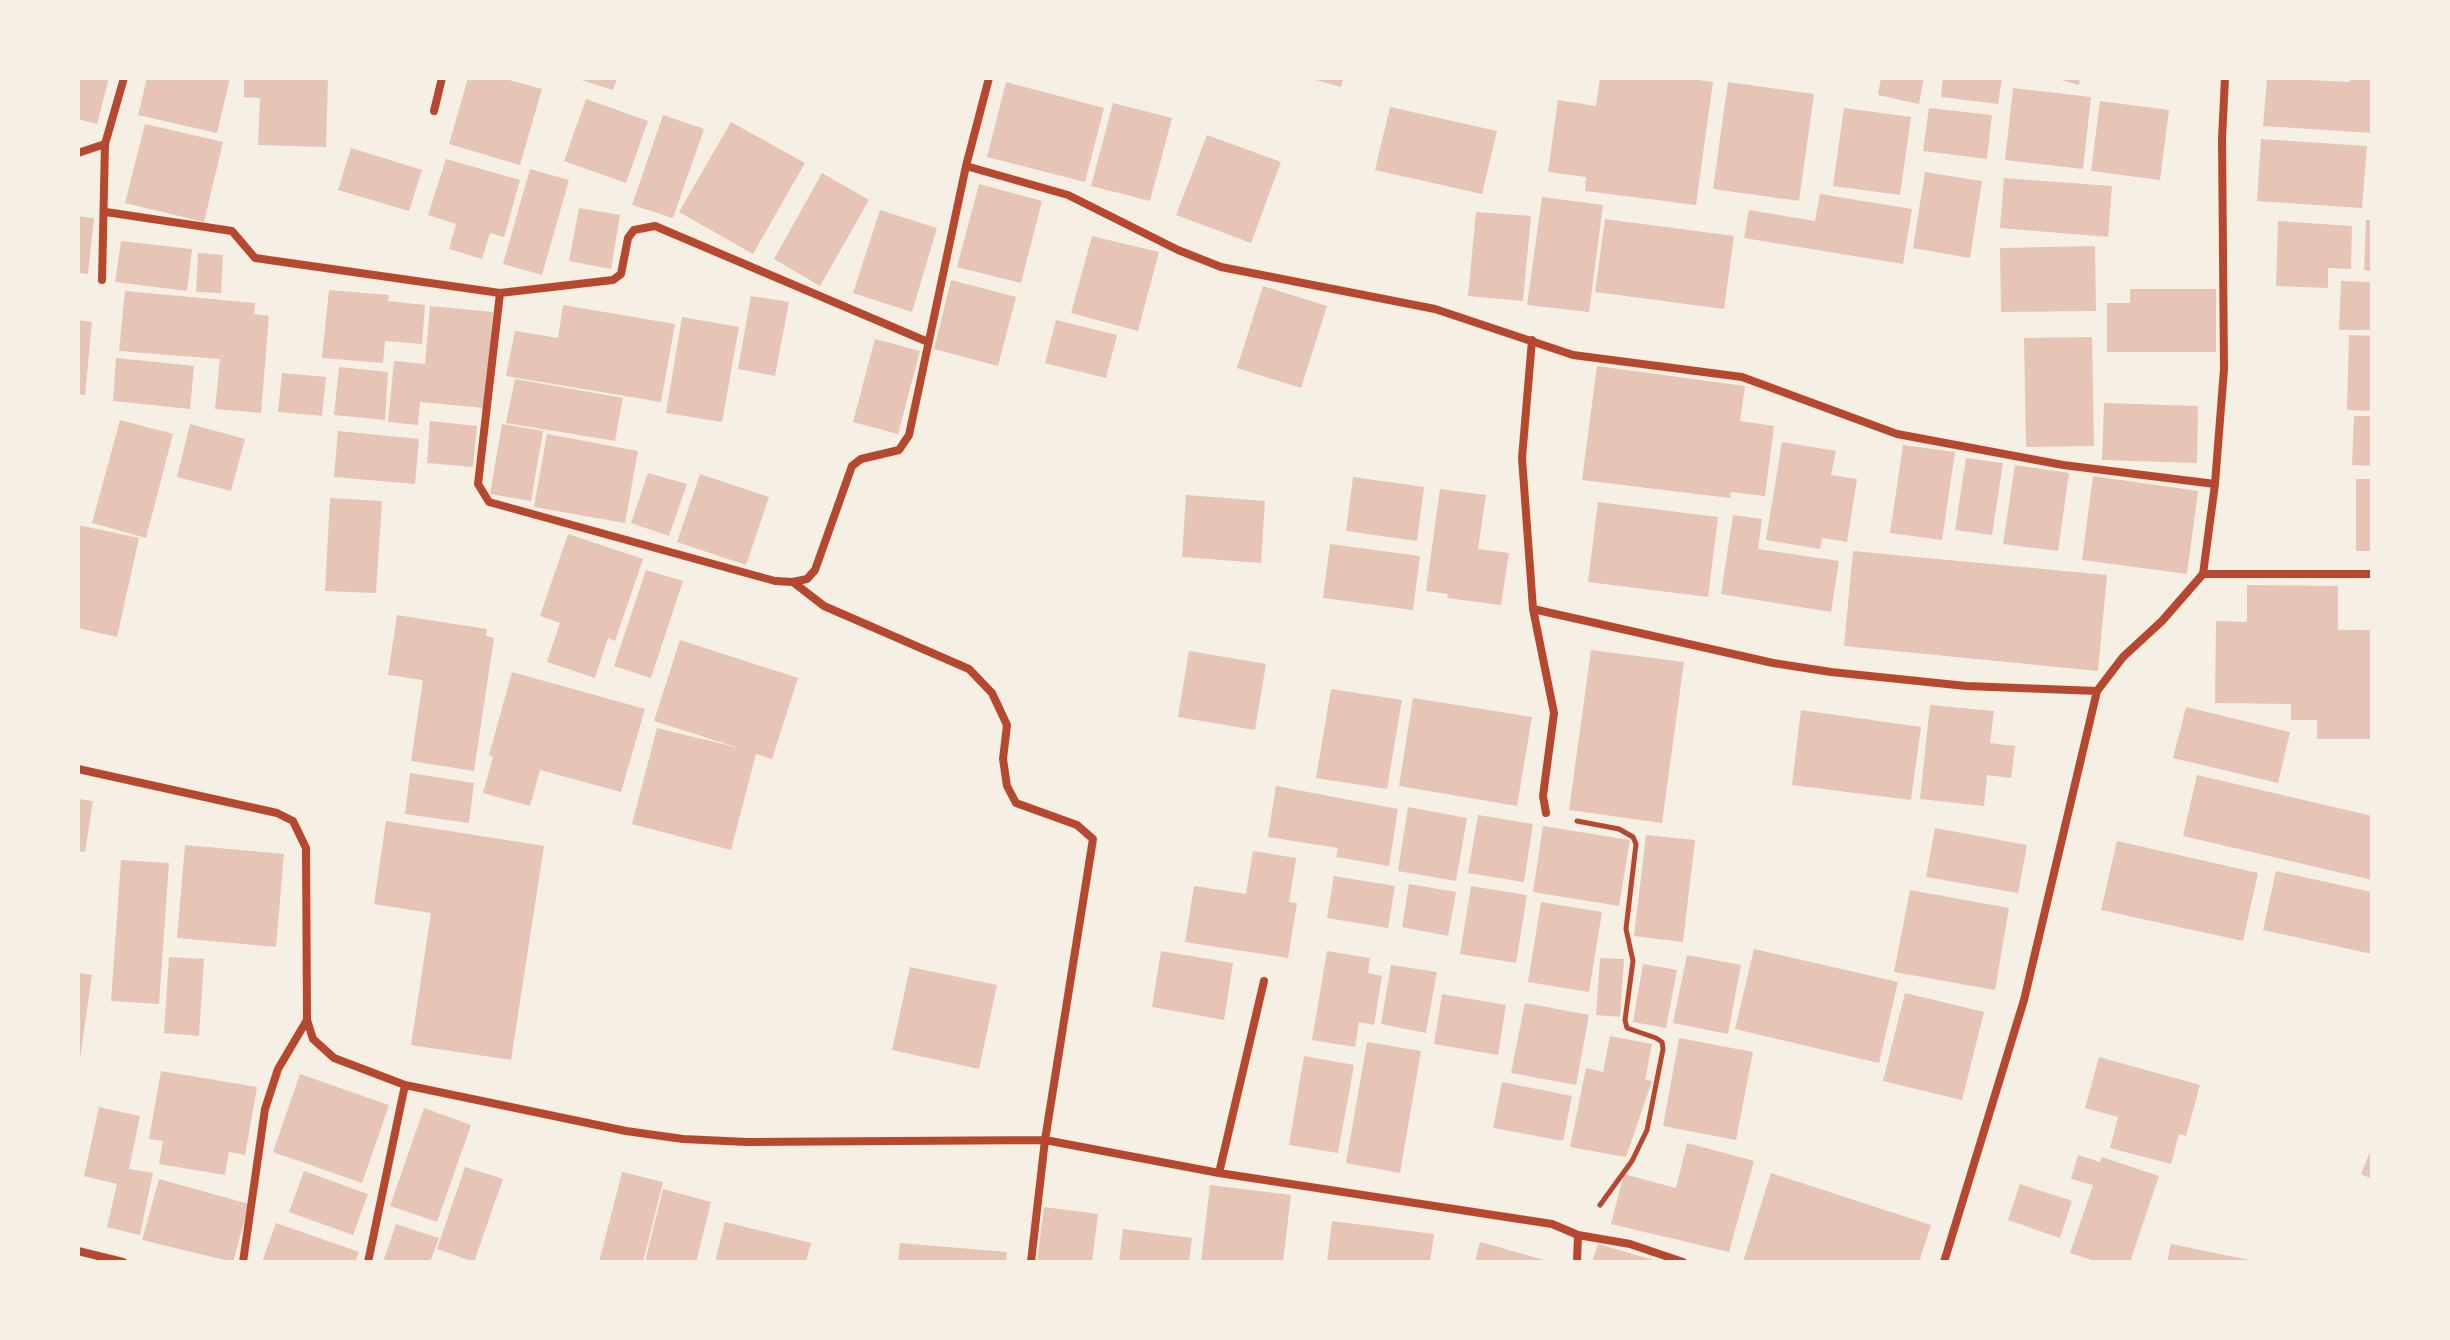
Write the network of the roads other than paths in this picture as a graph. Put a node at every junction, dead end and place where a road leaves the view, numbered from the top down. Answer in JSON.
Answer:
{"nodes":[{"id":1,"x":124,"y":78,"type":"edge"},
{"id":2,"x":442,"y":78,"type":"edge"},
{"id":3,"x":989,"y":78,"type":"edge"},
{"id":4,"x":2225,"y":78,"type":"edge"},
{"id":5,"x":434,"y":111,"type":"dead end"},
{"id":6,"x":105,"y":144,"type":"junction"},
{"id":7,"x":78,"y":153,"type":"edge"},
{"id":8,"x":966,"y":166,"type":"junction"},
{"id":9,"x":106,"y":212,"type":"junction"},
{"id":10,"x":102,"y":280,"type":"dead end"},
{"id":11,"x":500,"y":293,"type":"junction"},
{"id":12,"x":1532,"y":340,"type":"junction"},
{"id":13,"x":928,"y":342,"type":"junction"},
{"id":14,"x":2215,"y":484,"type":"junction"},
{"id":15,"x":2203,"y":574,"type":"junction"},
{"id":16,"x":2372,"y":574,"type":"edge"},
{"id":17,"x":793,"y":582,"type":"junction"},
{"id":18,"x":1533,"y":609,"type":"junction"},
{"id":19,"x":2097,"y":691,"type":"junction"},
{"id":20,"x":78,"y":769,"type":"edge"},
{"id":21,"x":1546,"y":813,"type":"road end"},
{"id":22,"x":1264,"y":981,"type":"dead end"},
{"id":23,"x":307,"y":1020,"type":"junction"},
{"id":24,"x":405,"y":1085,"type":"junction"},
{"id":25,"x":1045,"y":1140,"type":"junction"},
{"id":26,"x":1219,"y":1173,"type":"junction"},
{"id":27,"x":1578,"y":1235,"type":"junction"},
{"id":28,"x":78,"y":1251,"type":"edge"},
{"id":29,"x":123,"y":1262,"type":"edge"},
{"id":30,"x":243,"y":1262,"type":"edge"},
{"id":31,"x":368,"y":1262,"type":"edge"},
{"id":32,"x":1031,"y":1262,"type":"edge"},
{"id":33,"x":1577,"y":1262,"type":"edge"},
{"id":34,"x":1683,"y":1262,"type":"edge"},
{"id":35,"x":1944,"y":1262,"type":"edge"}],
"edges":[{"from":1,"to":6,"type":"street"},
{"from":2,"to":5,"type":"street"},
{"from":3,"to":8,"type":"street"},
{"from":4,"to":14,"type":"street"},
{"from":6,"to":7,"type":"street"},
{"from":6,"to":9,"type":"street"},
{"from":8,"to":12,"type":"street"},
{"from":8,"to":13,"type":"street"},
{"from":9,"to":10,"type":"street"},
{"from":9,"to":11,"type":"street"},
{"from":11,"to":13,"type":"street"},
{"from":11,"to":17,"type":"street"},
{"from":12,"to":14,"type":"street"},
{"from":12,"to":18,"type":"street"},
{"from":13,"to":17,"type":"street"},
{"from":14,"to":15,"type":"street"},
{"from":15,"to":16,"type":"street"},
{"from":15,"to":19,"type":"street"},
{"from":17,"to":25,"type":"street"},
{"from":18,"to":19,"type":"street"},
{"from":18,"to":21,"type":"street"},
{"from":19,"to":35,"type":"street"},
{"from":20,"to":23,"type":"street"},
{"from":22,"to":26,"type":"street"},
{"from":23,"to":24,"type":"street"},
{"from":23,"to":30,"type":"street"},
{"from":24,"to":25,"type":"street"},
{"from":24,"to":31,"type":"street"},
{"from":25,"to":26,"type":"street"},
{"from":25,"to":32,"type":"street"},
{"from":26,"to":27,"type":"street"},
{"from":27,"to":33,"type":"street"},
{"from":27,"to":34,"type":"street"},
{"from":28,"to":29,"type":"street"}]}
